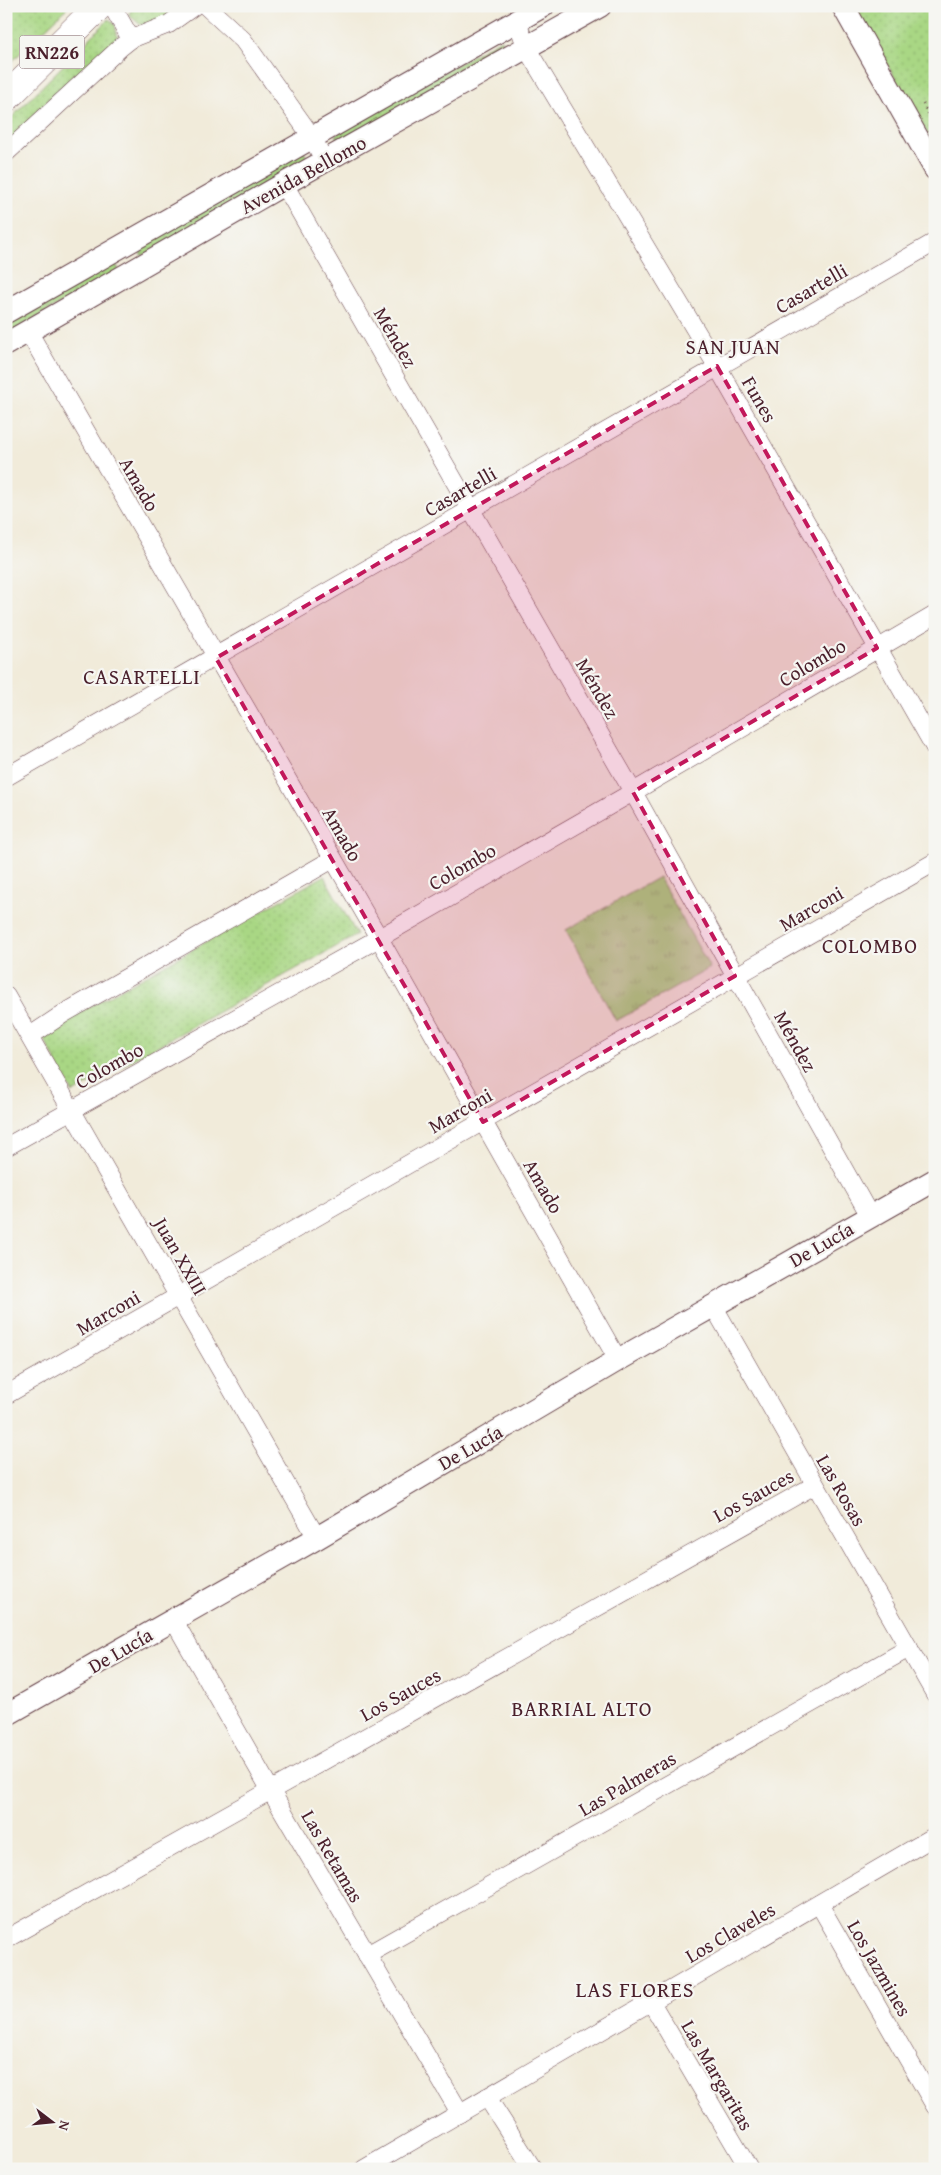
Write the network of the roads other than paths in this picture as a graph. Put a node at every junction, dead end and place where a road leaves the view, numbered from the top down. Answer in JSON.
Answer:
{"nodes":[{"id":1,"x":99,"y":6,"type":"edge"},
{"id":2,"x":112,"y":6,"type":"edge"},
{"id":3,"x":194,"y":6,"type":"edge"},
{"id":4,"x":206,"y":6,"type":"edge"},
{"id":5,"x":543,"y":6,"type":"edge"},
{"id":6,"x":600,"y":6,"type":"edge"},
{"id":7,"x":843,"y":6,"type":"edge"},
{"id":8,"x":517,"y":21,"type":"junction"},
{"id":9,"x":131,"y":39,"type":"junction"},
{"id":10,"x":527,"y":49,"type":"junction"},
{"id":11,"x":6,"y":98,"type":"edge"},
{"id":12,"x":312,"y":137,"type":"junction"},
{"id":13,"x":6,"y":153,"type":"edge"},
{"id":14,"x":325,"y":162,"type":"junction"},
{"id":15,"x":935,"y":169,"type":"edge"},
{"id":16,"x":284,"y":184,"type":"junction"},
{"id":17,"x":935,"y":242,"type":"edge"},
{"id":18,"x":125,"y":244,"type":"junction"},
{"id":19,"x":137,"y":268,"type":"junction"},
{"id":20,"x":6,"y":312,"type":"edge"},
{"id":21,"x":28,"y":331,"type":"junction"},
{"id":22,"x":6,"y":344,"type":"edge"},
{"id":23,"x":717,"y":366,"type":"junction"},
{"id":24,"x":471,"y":509,"type":"junction"},
{"id":25,"x":935,"y":615,"type":"edge"},
{"id":26,"x":877,"y":648,"type":"junction"},
{"id":27,"x":216,"y":658,"type":"junction"},
{"id":28,"x":935,"y":748,"type":"edge"},
{"id":29,"x":6,"y":777,"type":"edge"},
{"id":30,"x":633,"y":792,"type":"junction"},
{"id":31,"x":333,"y":859,"type":"junction"},
{"id":32,"x":935,"y":862,"type":"edge"},
{"id":33,"x":379,"y":938,"type":"junction"},
{"id":34,"x":735,"y":976,"type":"junction"},
{"id":35,"x":6,"y":996,"type":"edge"},
{"id":36,"x":30,"y":1036,"type":"junction"},
{"id":37,"x":73,"y":1110,"type":"junction"},
{"id":38,"x":483,"y":1122,"type":"junction"},
{"id":39,"x":6,"y":1147,"type":"edge"},
{"id":40,"x":935,"y":1180,"type":"edge"},
{"id":41,"x":870,"y":1216,"type":"junction"},
{"id":42,"x":179,"y":1296,"type":"junction"},
{"id":43,"x":714,"y":1307,"type":"junction"},
{"id":44,"x":618,"y":1360,"type":"junction"},
{"id":45,"x":6,"y":1395,"type":"edge"},
{"id":46,"x":815,"y":1485,"type":"junction"},
{"id":47,"x":317,"y":1538,"type":"junction"},
{"id":48,"x":174,"y":1619,"type":"junction"},
{"id":49,"x":908,"y":1648,"type":"junction"},
{"id":50,"x":935,"y":1694,"type":"edge"},
{"id":51,"x":6,"y":1715,"type":"edge"},
{"id":52,"x":270,"y":1791,"type":"junction"},
{"id":53,"x":935,"y":1836,"type":"edge"},
{"id":54,"x":819,"y":1904,"type":"junction"},
{"id":55,"x":6,"y":1939,"type":"edge"},
{"id":56,"x":367,"y":1955,"type":"junction"},
{"id":57,"x":651,"y":2002,"type":"junction"},
{"id":58,"x":488,"y":2097,"type":"junction"},
{"id":59,"x":935,"y":2106,"type":"edge"},
{"id":60,"x":460,"y":2113,"type":"junction"},
{"id":61,"x":364,"y":2169,"type":"edge"},
{"id":62,"x":532,"y":2169,"type":"edge"},
{"id":63,"x":749,"y":2169,"type":"edge"}],
"edges":[{"from":1,"to":11,"type":"highway","number":"RN226"},
{"from":2,"to":9,"type":"street"},
{"from":3,"to":9,"type":"street"},
{"from":4,"to":12,"type":"street"},
{"from":5,"to":8,"type":"street","name":"Avenida Bellomo"},
{"from":6,"to":10,"type":"street","name":"Avenida Bellomo"},
{"from":7,"to":15,"type":"street"},
{"from":8,"to":10,"type":"street","name":"Funes"},
{"from":8,"to":12,"type":"street","name":"Avenida Bellomo"},
{"from":9,"to":13,"type":"street"},
{"from":10,"to":14,"type":"street","name":"Avenida Bellomo"},
{"from":10,"to":23,"type":"street","name":"Funes"},
{"from":12,"to":14,"type":"street"},
{"from":12,"to":18,"type":"street","name":"Avenida Bellomo"},
{"from":14,"to":16,"type":"street","name":"Avenida Bellomo"},
{"from":16,"to":19,"type":"street","name":"Avenida Bellomo"},
{"from":16,"to":24,"type":"street","name":"Méndez"},
{"from":17,"to":23,"type":"street","name":"Casartelli"},
{"from":18,"to":19,"type":"street"},
{"from":18,"to":20,"type":"street","name":"Avenida Bellomo"},
{"from":19,"to":21,"type":"street","name":"Avenida Bellomo"},
{"from":21,"to":22,"type":"street","name":"Avenida Bellomo"},
{"from":21,"to":27,"type":"street","name":"Amado"},
{"from":23,"to":24,"type":"street","name":"Casartelli"},
{"from":23,"to":26,"type":"street","name":"Funes"},
{"from":24,"to":27,"type":"street","name":"Casartelli"},
{"from":24,"to":30,"type":"street","name":"Méndez"},
{"from":25,"to":26,"type":"street","name":"Colombo"},
{"from":26,"to":28,"type":"street","name":"Funes"},
{"from":26,"to":30,"type":"street","name":"Colombo"},
{"from":27,"to":29,"type":"street","name":"Casartelli"},
{"from":27,"to":31,"type":"street","name":"Amado"},
{"from":30,"to":33,"type":"street","name":"Colombo"},
{"from":30,"to":34,"type":"street","name":"Méndez"},
{"from":31,"to":33,"type":"street","name":"Amado"},
{"from":31,"to":36,"type":"street"},
{"from":32,"to":34,"type":"street","name":"Marconi"},
{"from":33,"to":37,"type":"street","name":"Colombo"},
{"from":33,"to":38,"type":"street","name":"Amado"},
{"from":34,"to":38,"type":"street","name":"Marconi"},
{"from":34,"to":41,"type":"street","name":"Méndez"},
{"from":35,"to":36,"type":"street","name":"Juan XXIII"},
{"from":36,"to":37,"type":"street","name":"Juan XXIII"},
{"from":37,"to":39,"type":"street","name":"Colombo"},
{"from":37,"to":42,"type":"street","name":"Juan XXIII"},
{"from":38,"to":42,"type":"street","name":"Marconi"},
{"from":38,"to":44,"type":"street","name":"Amado"},
{"from":40,"to":41,"type":"street","name":"De Lucía"},
{"from":41,"to":43,"type":"street","name":"De Lucía"},
{"from":42,"to":45,"type":"street","name":"Marconi"},
{"from":42,"to":47,"type":"street","name":"Juan XXIII"},
{"from":43,"to":44,"type":"street","name":"De Lucía"},
{"from":43,"to":46,"type":"street","name":"Las Rosas"},
{"from":44,"to":47,"type":"street","name":"De Lucía"},
{"from":46,"to":49,"type":"street","name":"Las Rosas"},
{"from":46,"to":52,"type":"street","name":"Los Sauces"},
{"from":47,"to":48,"type":"street","name":"De Lucía"},
{"from":48,"to":51,"type":"street","name":"De Lucía"},
{"from":48,"to":52,"type":"street","name":"Las Retamas"},
{"from":49,"to":50,"type":"street","name":"Las Rosas"},
{"from":49,"to":56,"type":"street","name":"Las Palmeras"},
{"from":52,"to":55,"type":"street","name":"Los Sauces"},
{"from":52,"to":56,"type":"street","name":"Las Retamas"},
{"from":53,"to":54,"type":"street","name":"Los Claveles"},
{"from":54,"to":57,"type":"street","name":"Los Claveles"},
{"from":54,"to":59,"type":"street","name":"Los Jazmines"},
{"from":56,"to":60,"type":"street","name":"Las Retamas"},
{"from":57,"to":58,"type":"street","name":"Los Claveles"},
{"from":57,"to":63,"type":"street","name":"Las Margaritas"},
{"from":58,"to":60,"type":"street","name":"Los Claveles"},
{"from":58,"to":62,"type":"street"},
{"from":60,"to":61,"type":"street","name":"Los Claveles"}]}
